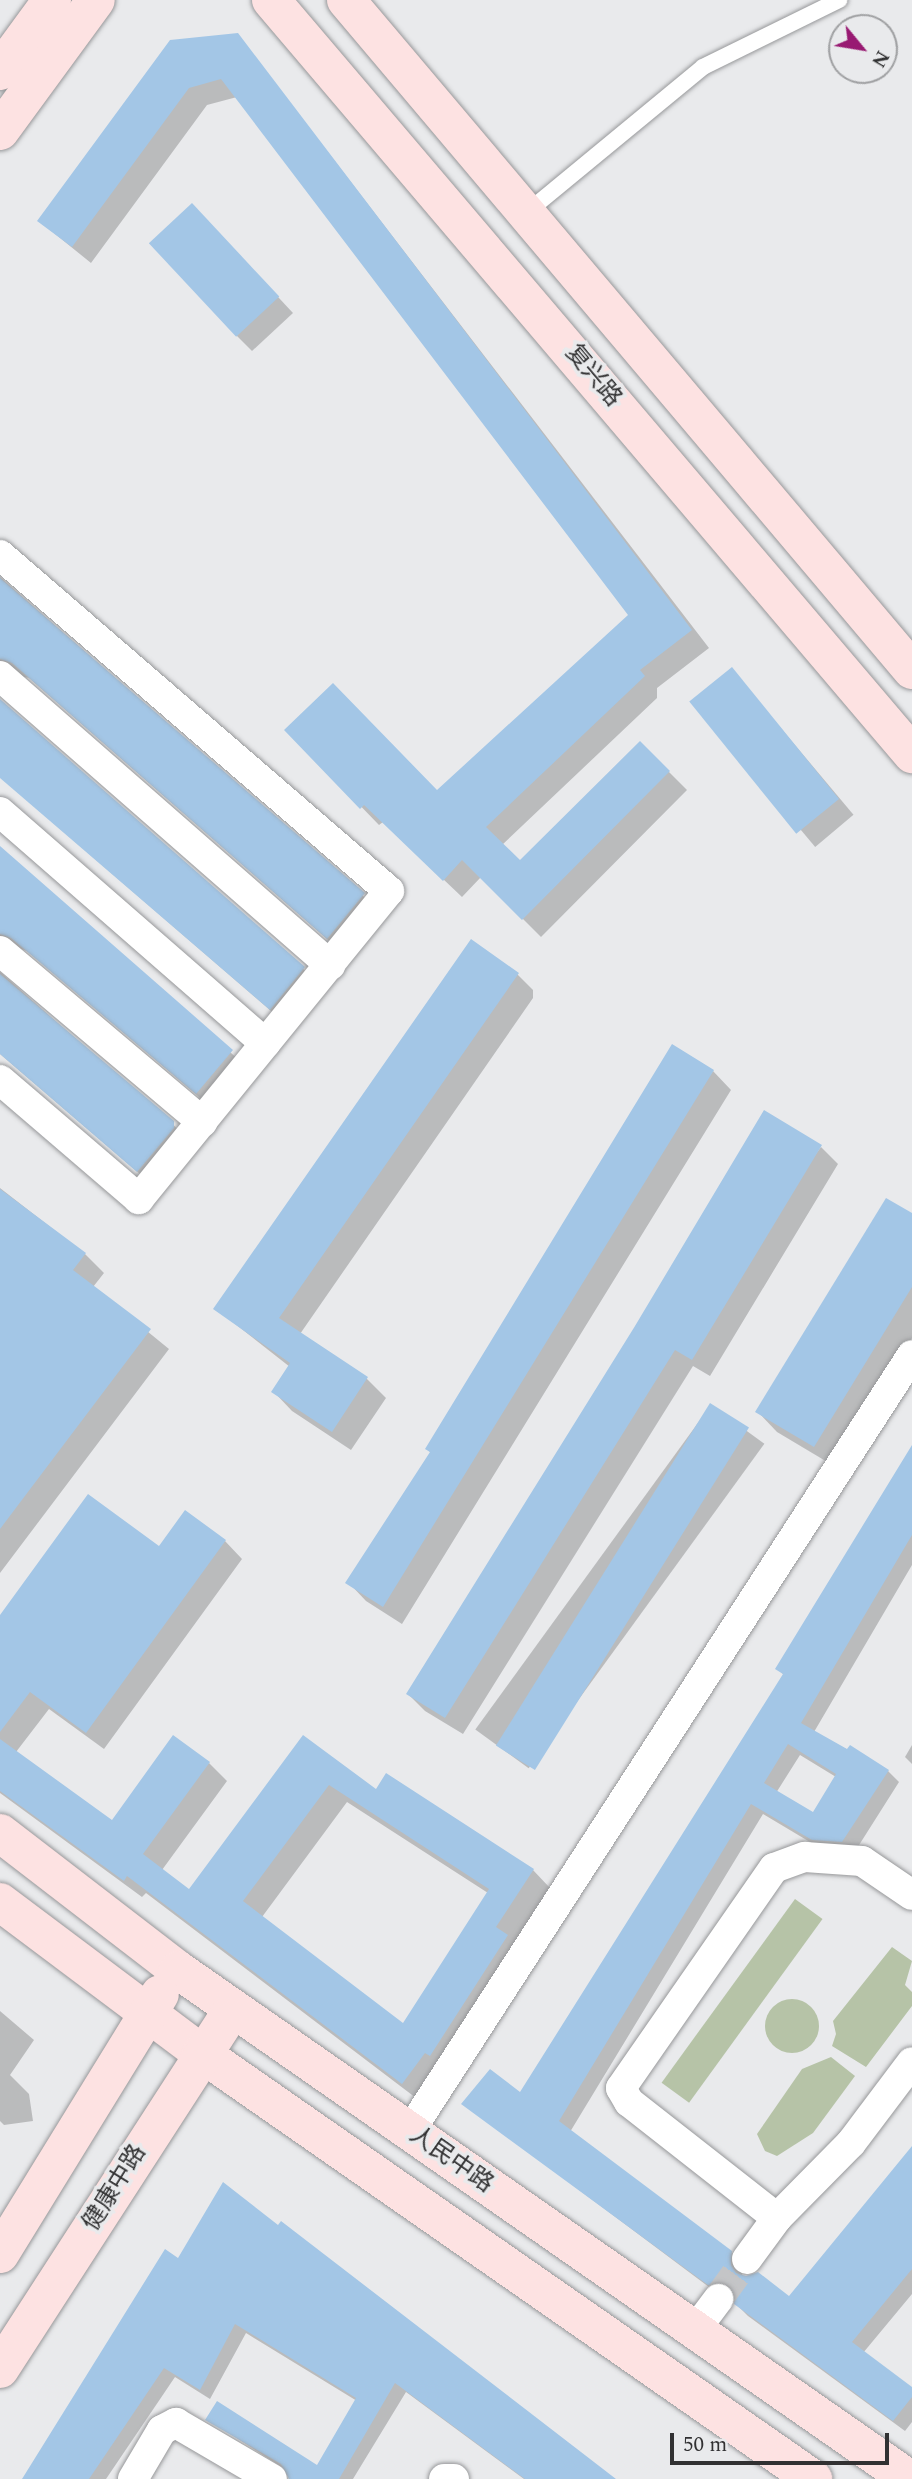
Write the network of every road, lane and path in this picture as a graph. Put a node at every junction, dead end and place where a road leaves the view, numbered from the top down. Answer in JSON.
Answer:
{"nodes":[{"id":1,"x":52,"y":0,"type":"edge"},
{"id":2,"x":96,"y":0,"type":"edge"},
{"id":3,"x":271,"y":0,"type":"edge"},
{"id":4,"x":345,"y":0,"type":"edge"},
{"id":5,"x":839,"y":0,"type":"edge"},
{"id":6,"x":0,"y":71,"type":"edge"},
{"id":7,"x":0,"y":131,"type":"edge"},
{"id":8,"x":527,"y":213,"type":"junction"},
{"id":9,"x":0,"y":555,"type":"edge"},
{"id":10,"x":912,"y":670,"type":"edge"},
{"id":11,"x":0,"y":676,"type":"edge"},
{"id":12,"x":912,"y":754,"type":"edge"},
{"id":13,"x":0,"y":812,"type":"edge"},
{"id":14,"x":0,"y":951,"type":"edge"},
{"id":15,"x":330,"y":965,"type":"junction"},
{"id":16,"x":265,"y":1043,"type":"junction"},
{"id":17,"x":0,"y":1080,"type":"edge"},
{"id":18,"x":202,"y":1122,"type":"junction"},
{"id":19,"x":912,"y":1354,"type":"edge"},
{"id":20,"x":0,"y":1833,"type":"edge"},
{"id":21,"x":912,"y":1895,"type":"edge"},
{"id":22,"x":0,"y":1902,"type":"edge"},
{"id":23,"x":178,"y":1970,"type":"junction"},
{"id":24,"x":233,"y":2009,"type":"junction"},
{"id":25,"x":145,"y":2014,"type":"junction"},
{"id":26,"x":201,"y":2053,"type":"junction"},
{"id":27,"x":912,"y":2062,"type":"edge"},
{"id":28,"x":410,"y":2132,"type":"junction"},
{"id":29,"x":777,"y":2218,"type":"junction"},
{"id":30,"x":0,"y":2254,"type":"edge"},
{"id":31,"x":747,"y":2259,"type":"tunnel mouth"},
{"id":32,"x":718,"y":2299,"type":"tunnel mouth"},
{"id":33,"x":695,"y":2330,"type":"junction"},
{"id":34,"x":0,"y":2370,"type":"edge"},
{"id":35,"x":133,"y":2479,"type":"edge"},
{"id":36,"x":272,"y":2479,"type":"edge"},
{"id":37,"x":444,"y":2479,"type":"edge"},
{"id":38,"x":454,"y":2479,"type":"edge"},
{"id":39,"x":813,"y":2479,"type":"edge"},
{"id":40,"x":909,"y":2479,"type":"edge"}],
"edges":[{"from":1,"to":6,"type":"street"},
{"from":2,"to":7,"type":"street"},
{"from":3,"to":12,"type":"street","name":"复兴路"},
{"from":4,"to":8,"type":"street"},
{"from":5,"to":8,"type":"lane"},
{"from":8,"to":10,"type":"street"},
{"from":9,"to":15,"type":"street"},
{"from":11,"to":15,"type":"street"},
{"from":13,"to":16,"type":"street"},
{"from":14,"to":18,"type":"street"},
{"from":15,"to":16,"type":"street"},
{"from":16,"to":18,"type":"street"},
{"from":17,"to":18,"type":"street"},
{"from":19,"to":28,"type":"street"},
{"from":20,"to":23,"type":"street","name":"人民中路"},
{"from":21,"to":29,"type":"street"},
{"from":22,"to":25,"type":"street"},
{"from":23,"to":24,"type":"street","name":"人民中路"},
{"from":23,"to":25,"type":"street"},
{"from":24,"to":26,"type":"street","name":"健康中路"},
{"from":24,"to":28,"type":"street","name":"人民中路"},
{"from":25,"to":26,"type":"street"},
{"from":25,"to":30,"type":"street"},
{"from":26,"to":34,"type":"street","name":"健康中路"},
{"from":26,"to":39,"type":"street"},
{"from":27,"to":29,"type":"street"},
{"from":28,"to":33,"type":"street","name":"人民中路"},
{"from":29,"to":31,"type":"street"},
{"from":32,"to":33,"type":"street"},
{"from":33,"to":40,"type":"street","name":"人民中路"},
{"from":35,"to":36,"type":"street"},
{"from":37,"to":38,"type":"street"}]}
